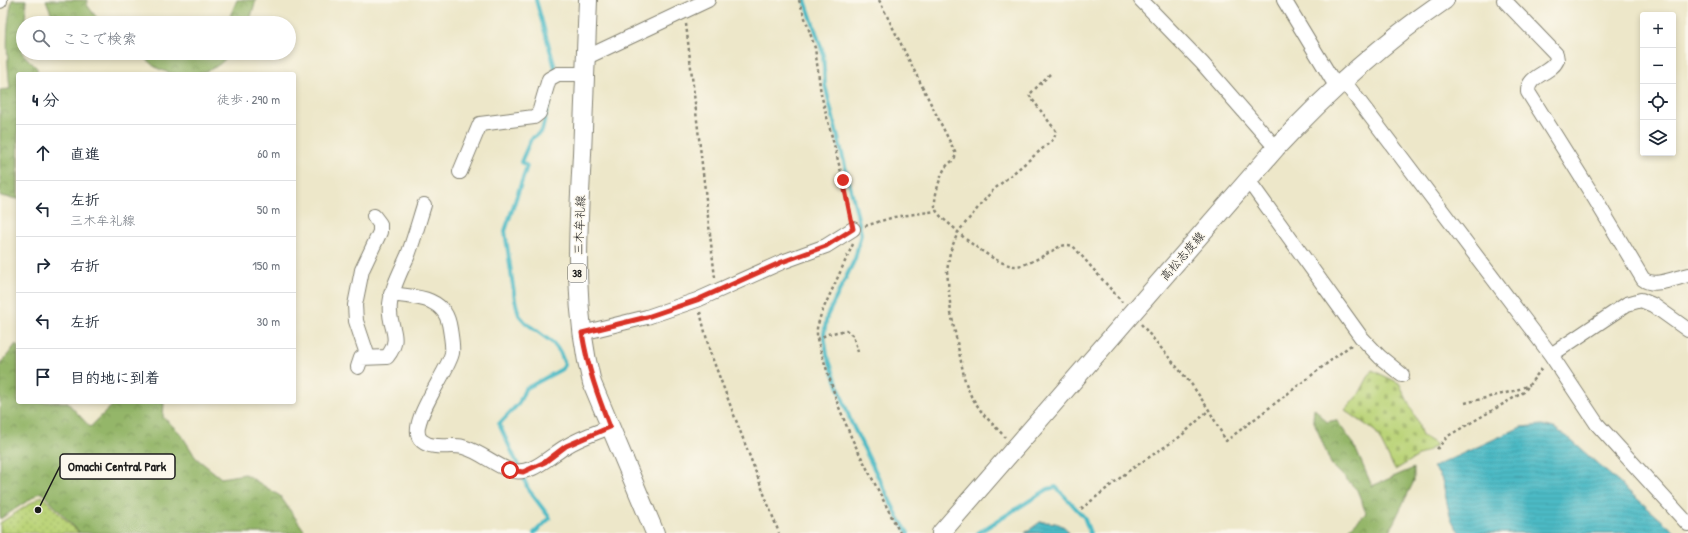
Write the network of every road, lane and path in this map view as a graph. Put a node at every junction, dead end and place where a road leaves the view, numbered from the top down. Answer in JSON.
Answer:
{"nodes":[{"id":1,"x":588,"y":0,"type":"edge"},
{"id":2,"x":708,"y":0,"type":"edge"},
{"id":3,"x":799,"y":0,"type":"edge"},
{"id":4,"x":879,"y":0,"type":"edge"},
{"id":5,"x":1141,"y":0,"type":"edge"},
{"id":6,"x":1284,"y":0,"type":"edge"},
{"id":7,"x":1444,"y":0,"type":"edge"},
{"id":8,"x":1504,"y":0,"type":"edge"},
{"id":9,"x":685,"y":12,"type":"junction"},
{"id":10,"x":587,"y":57,"type":"junction"},
{"id":11,"x":586,"y":74,"type":"junction"},
{"id":12,"x":1050,"y":74,"type":"dead end"},
{"id":13,"x":1340,"y":83,"type":"junction"},
{"id":14,"x":1276,"y":148,"type":"junction"},
{"id":15,"x":460,"y":172,"type":"dead end"},
{"id":16,"x":1248,"y":180,"type":"junction"},
{"id":17,"x":424,"y":205,"type":"dead end"},
{"id":18,"x":936,"y":211,"type":"junction"},
{"id":19,"x":374,"y":216,"type":"dead end"},
{"id":20,"x":857,"y":228,"type":"junction"},
{"id":21,"x":958,"y":232,"type":"junction"},
{"id":22,"x":1688,"y":276,"type":"edge"},
{"id":23,"x":717,"y":292,"type":"junction"},
{"id":24,"x":391,"y":294,"type":"junction"},
{"id":25,"x":697,"y":300,"type":"junction"},
{"id":26,"x":1132,"y":314,"type":"junction"},
{"id":27,"x":1688,"y":330,"type":"edge"},
{"id":28,"x":582,"y":333,"type":"junction"},
{"id":29,"x":1361,"y":337,"type":"junction"},
{"id":30,"x":817,"y":339,"type":"junction"},
{"id":31,"x":858,"y":352,"type":"dead end"},
{"id":32,"x":1551,"y":355,"type":"junction"},
{"id":33,"x":368,"y":357,"type":"junction"},
{"id":34,"x":358,"y":367,"type":"dead end"},
{"id":35,"x":1402,"y":375,"type":"dead end"},
{"id":36,"x":1529,"y":385,"type":"junction"},
{"id":37,"x":1465,"y":403,"type":"dead end"},
{"id":38,"x":1209,"y":410,"type":"junction"},
{"id":39,"x":610,"y":427,"type":"junction"},
{"id":40,"x":1016,"y":447,"type":"junction"},
{"id":41,"x":1436,"y":449,"type":"dead end"},
{"id":42,"x":1081,"y":509,"type":"dead end"},
{"id":43,"x":1688,"y":523,"type":"edge"},
{"id":44,"x":655,"y":533,"type":"edge"},
{"id":45,"x":779,"y":533,"type":"edge"},
{"id":46,"x":900,"y":533,"type":"edge"},
{"id":47,"x":941,"y":533,"type":"edge"}],
"edges":[{"from":1,"to":10,"type":"main road","name":"三木牟礼線","number":"38"},
{"from":2,"to":9,"type":"street"},
{"from":3,"to":20,"type":"path"},
{"from":4,"to":18,"type":"path"},
{"from":5,"to":14,"type":"street"},
{"from":6,"to":13,"type":"street"},
{"from":7,"to":13,"type":"main road","name":"高松志度線"},
{"from":8,"to":22,"type":"street"},
{"from":9,"to":10,"type":"street"},
{"from":9,"to":23,"type":"path"},
{"from":10,"to":11,"type":"main road","name":"三木牟礼線","number":"38"},
{"from":11,"to":15,"type":"street"},
{"from":11,"to":28,"type":"main road","name":"三木牟礼線","number":"38"},
{"from":12,"to":21,"type":"path"},
{"from":13,"to":14,"type":"main road","name":"高松志度線"},
{"from":13,"to":32,"type":"street"},
{"from":14,"to":16,"type":"main road","name":"高松志度線"},
{"from":16,"to":26,"type":"main road","name":"高松志度線"},
{"from":16,"to":29,"type":"street"},
{"from":17,"to":24,"type":"street"},
{"from":18,"to":20,"type":"path"},
{"from":18,"to":21,"type":"path"},
{"from":19,"to":33,"type":"street"},
{"from":20,"to":23,"type":"street"},
{"from":20,"to":30,"type":"path"},
{"from":21,"to":26,"type":"path"},
{"from":21,"to":40,"type":"path"},
{"from":23,"to":25,"type":"street"},
{"from":24,"to":33,"type":"street"},
{"from":24,"to":39,"type":"street"},
{"from":25,"to":28,"type":"street"},
{"from":25,"to":45,"type":"path"},
{"from":26,"to":38,"type":"path"},
{"from":26,"to":40,"type":"main road","name":"高松志度線"},
{"from":27,"to":32,"type":"street"},
{"from":28,"to":39,"type":"main road","name":"三木牟礼線","number":"38"},
{"from":29,"to":35,"type":"street"},
{"from":29,"to":38,"type":"path"},
{"from":30,"to":31,"type":"path"},
{"from":30,"to":46,"type":"path"},
{"from":32,"to":36,"type":"path"},
{"from":32,"to":43,"type":"street"},
{"from":33,"to":34,"type":"street"},
{"from":36,"to":37,"type":"path"},
{"from":36,"to":41,"type":"path"},
{"from":38,"to":42,"type":"path"},
{"from":39,"to":44,"type":"main road","name":"三木牟礼線","number":"38"},
{"from":40,"to":47,"type":"main road","name":"高松志度線"}]}
